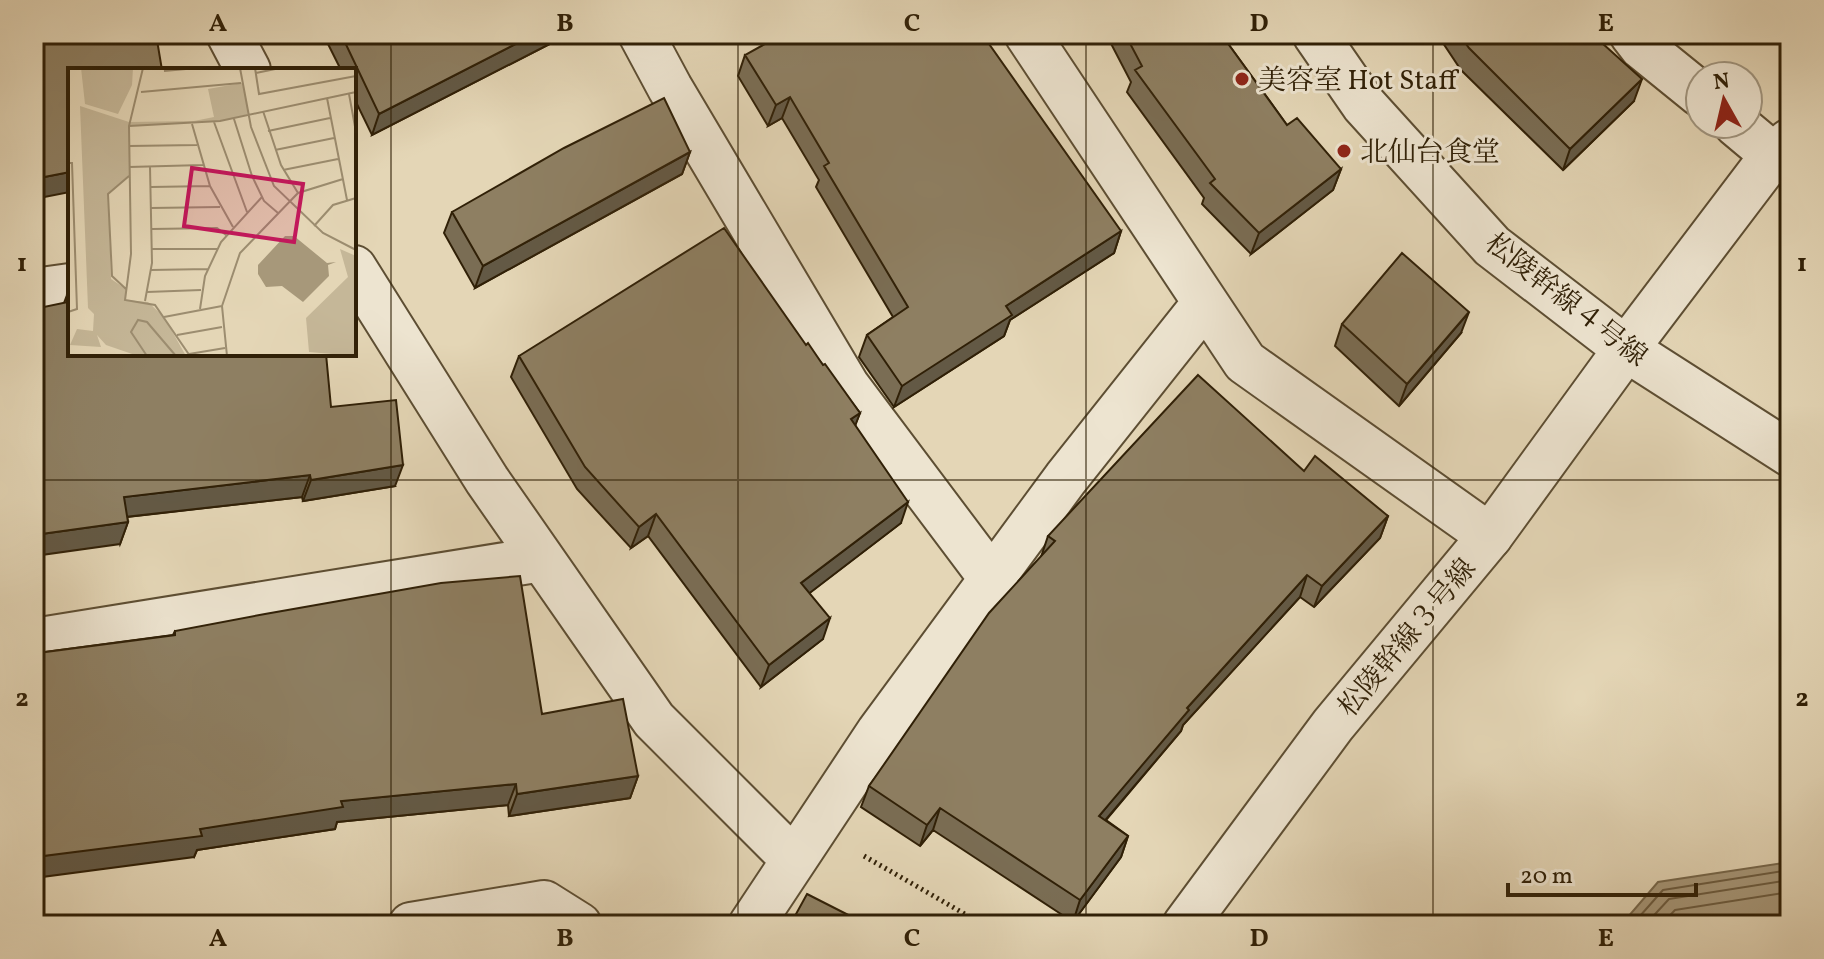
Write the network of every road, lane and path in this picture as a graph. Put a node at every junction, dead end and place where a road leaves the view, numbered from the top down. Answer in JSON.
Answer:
{"nodes":[{"id":1,"x":229,"y":34,"type":"edge"},
{"id":2,"x":641,"y":34,"type":"edge"},
{"id":3,"x":1027,"y":34,"type":"edge"},
{"id":4,"x":1315,"y":34,"type":"edge"},
{"id":5,"x":1632,"y":34,"type":"edge"},
{"id":6,"x":247,"y":68,"type":"edge"},
{"id":7,"x":1684,"y":81,"type":"edge"},
{"id":8,"x":1764,"y":139,"type":"edge"},
{"id":9,"x":1782,"y":148,"type":"edge"},
{"id":10,"x":356,"y":271,"type":"edge"},
{"id":11,"x":68,"y":286,"type":"edge"},
{"id":12,"x":34,"y":291,"type":"edge"},
{"id":13,"x":1205,"y":303,"type":"junction"},
{"id":14,"x":1626,"y":349,"type":"junction"},
{"id":15,"x":1790,"y":454,"type":"edge"},
{"id":16,"x":1490,"y":536,"type":"junction"},
{"id":17,"x":542,"y":559,"type":"junction"},
{"id":18,"x":992,"y":579,"type":"junction"},
{"id":19,"x":34,"y":641,"type":"edge"},
{"id":20,"x":804,"y":844,"type":"junction"},
{"id":21,"x":411,"y":925,"type":"edge"},
{"id":22,"x":579,"y":925,"type":"edge"},
{"id":23,"x":751,"y":925,"type":"edge"},
{"id":24,"x":984,"y":925,"type":"edge"},
{"id":25,"x":1185,"y":925,"type":"edge"}],
"edges":[{"from":1,"to":6,"type":"street"},
{"from":2,"to":18,"type":"street"},
{"from":3,"to":13,"type":"street"},
{"from":4,"to":14,"type":"street","name":"松陵幹線４号線"},
{"from":5,"to":7,"type":"street"},
{"from":8,"to":9,"type":"street"},
{"from":9,"to":14,"type":"street","name":"松陵幹線３号線"},
{"from":10,"to":17,"type":"street"},
{"from":11,"to":12,"type":"street"},
{"from":13,"to":16,"type":"street"},
{"from":13,"to":18,"type":"street"},
{"from":14,"to":15,"type":"street","name":"松陵幹線４号線"},
{"from":14,"to":16,"type":"street","name":"松陵幹線３号線"},
{"from":16,"to":25,"type":"street","name":"松陵幹線３号線"},
{"from":17,"to":19,"type":"street"},
{"from":17,"to":20,"type":"street"},
{"from":18,"to":20,"type":"street"},
{"from":20,"to":23,"type":"street"},
{"from":20,"to":24,"type":"path"},
{"from":21,"to":22,"type":"street"}]}
